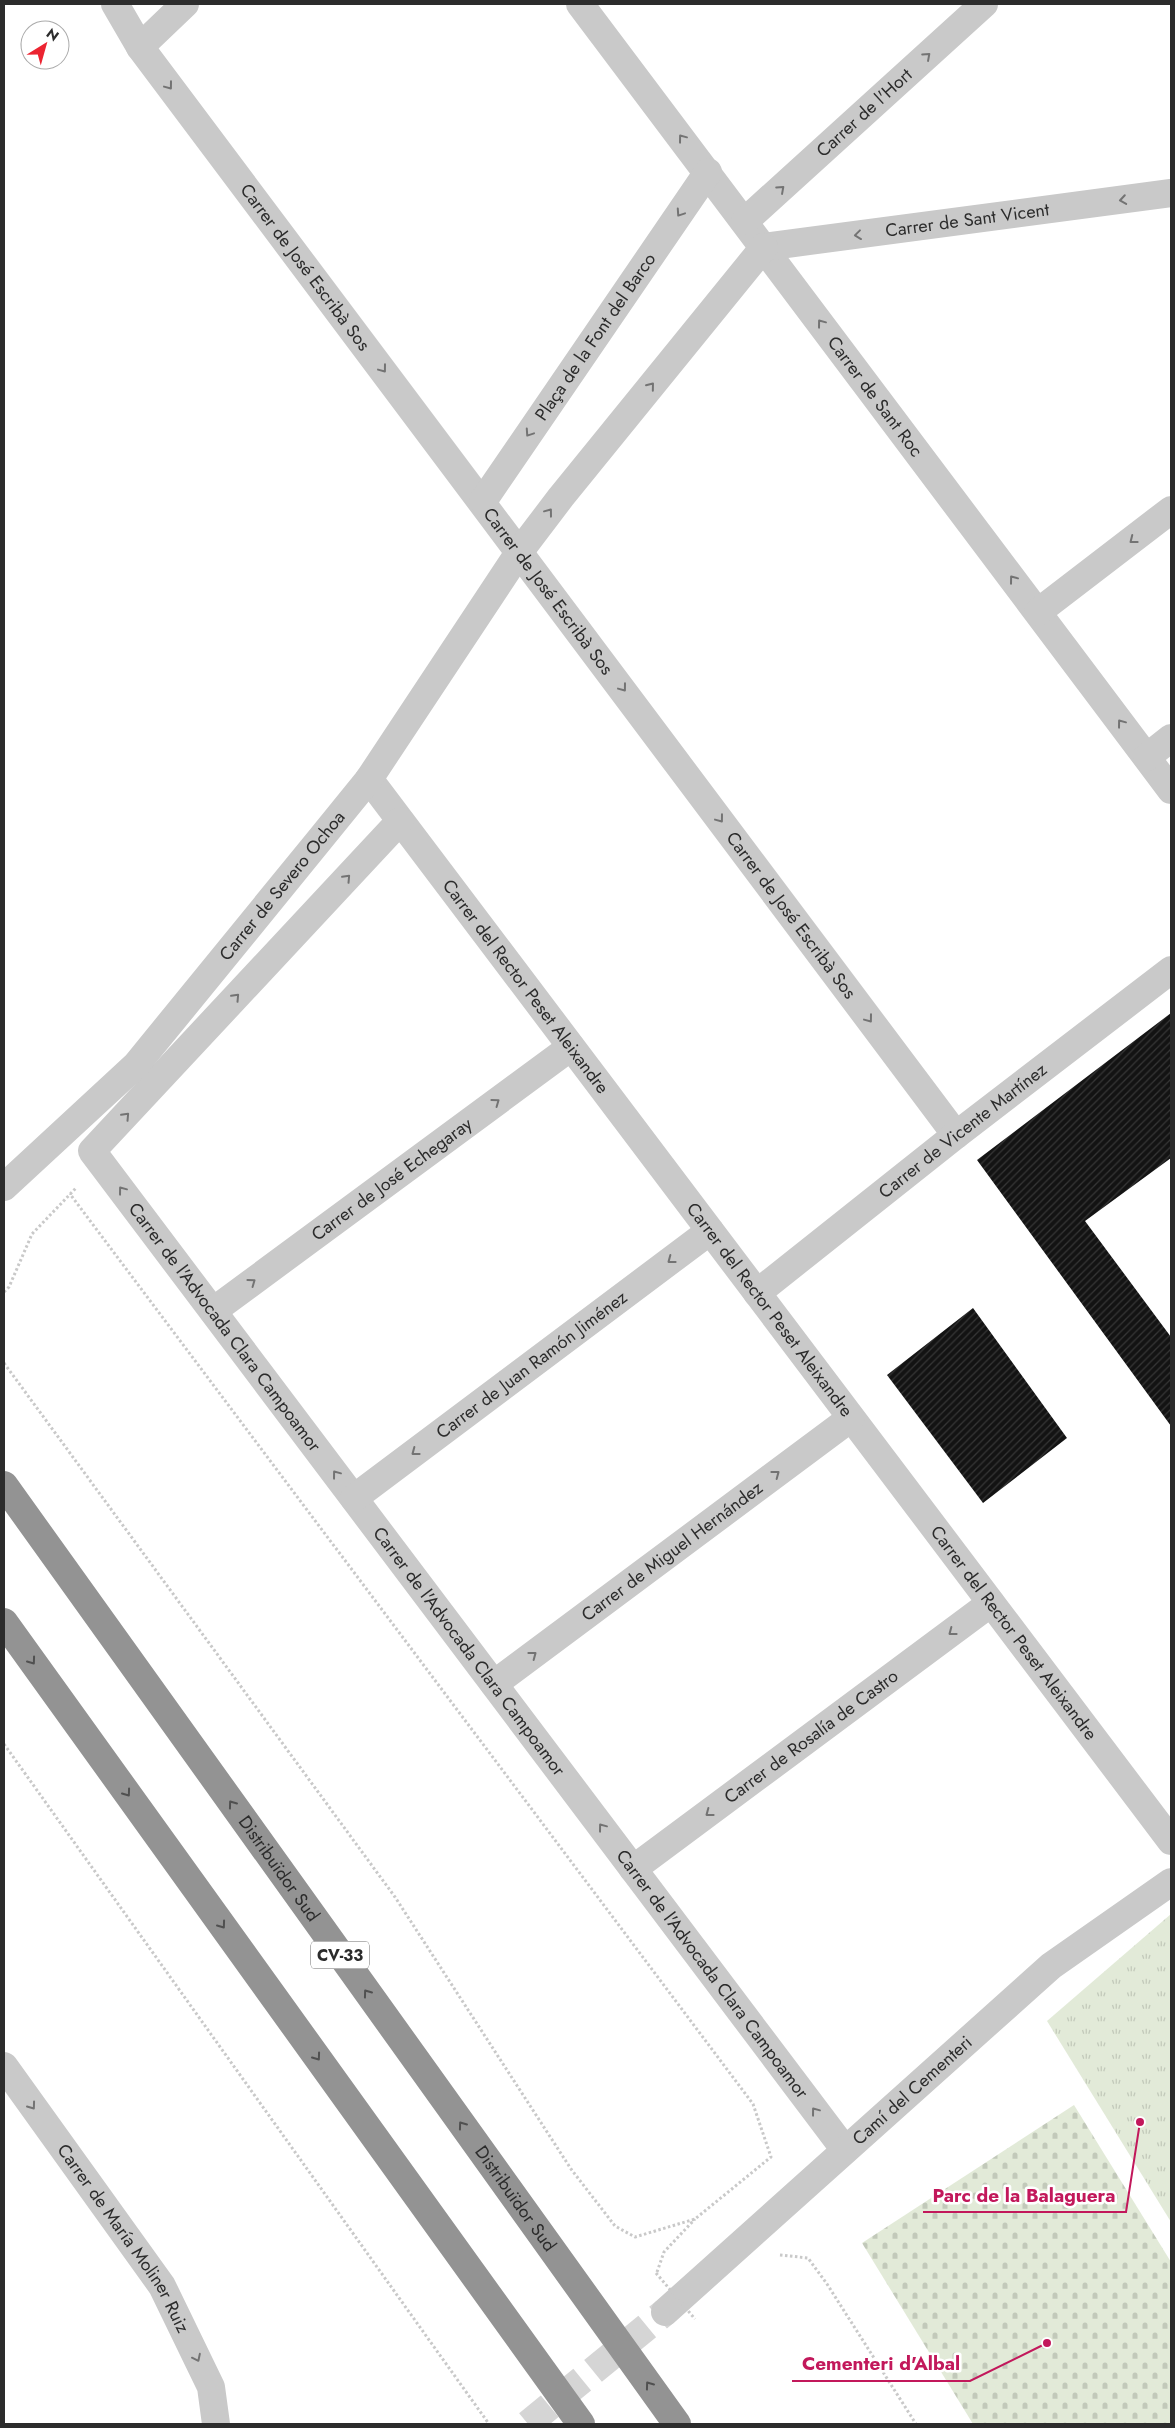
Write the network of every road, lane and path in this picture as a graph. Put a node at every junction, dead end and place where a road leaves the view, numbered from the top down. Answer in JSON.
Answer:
{"nodes":[{"id":1,"x":115,"y":4,"type":"edge"},
{"id":2,"x":185,"y":4,"type":"edge"},
{"id":3,"x":580,"y":4,"type":"edge"},
{"id":4,"x":984,"y":4,"type":"edge"},
{"id":5,"x":140,"y":47,"type":"junction"},
{"id":6,"x":708,"y":172,"type":"junction"},
{"id":7,"x":1171,"y":192,"type":"edge"},
{"id":8,"x":745,"y":221,"type":"junction"},
{"id":9,"x":764,"y":247,"type":"junction"},
{"id":10,"x":483,"y":501,"type":"junction"},
{"id":11,"x":1171,"y":510,"type":"edge"},
{"id":12,"x":520,"y":551,"type":"junction"},
{"id":13,"x":1038,"y":612,"type":"junction"},
{"id":14,"x":1171,"y":738,"type":"edge"},
{"id":15,"x":1147,"y":757,"type":"junction"},
{"id":16,"x":369,"y":779,"type":"junction"},
{"id":17,"x":1171,"y":790,"type":"edge"},
{"id":18,"x":400,"y":821,"type":"junction"},
{"id":19,"x":1171,"y":970,"type":"edge"},
{"id":20,"x":571,"y":1047,"type":"junction"},
{"id":21,"x":956,"y":1135,"type":"junction"},
{"id":22,"x":92,"y":1151,"type":"joint"},
{"id":23,"x":4,"y":1187,"type":"edge"},
{"id":24,"x":710,"y":1231,"type":"junction"},
{"id":25,"x":4,"y":1292,"type":"edge"},
{"id":26,"x":757,"y":1293,"type":"junction"},
{"id":27,"x":213,"y":1311,"type":"junction"},
{"id":28,"x":4,"y":1364,"type":"edge"},
{"id":29,"x":851,"y":1418,"type":"junction"},
{"id":30,"x":4,"y":1486,"type":"edge"},
{"id":31,"x":354,"y":1498,"type":"junction"},
{"id":32,"x":991,"y":1603,"type":"junction"},
{"id":33,"x":4,"y":1622,"type":"edge"},
{"id":34,"x":494,"y":1684,"type":"junction"},
{"id":35,"x":4,"y":1744,"type":"edge"},
{"id":36,"x":1171,"y":1841,"type":"edge"},
{"id":37,"x":634,"y":1869,"type":"junction"},
{"id":38,"x":1171,"y":1882,"type":"edge"},
{"id":39,"x":4,"y":2066,"type":"edge"},
{"id":40,"x":844,"y":2150,"type":"junction"},
{"id":41,"x":695,"y":2219,"type":"junction"},
{"id":42,"x":772,"y":2254,"type":"dead end"},
{"id":43,"x":666,"y":2312,"type":"tunnel mouth"},
{"id":44,"x":702,"y":2312,"type":"dead end"},
{"id":45,"x":216,"y":2424,"type":"edge"},
{"id":46,"x":489,"y":2424,"type":"edge"},
{"id":47,"x":581,"y":2424,"type":"edge"},
{"id":48,"x":677,"y":2424,"type":"edge"},
{"id":49,"x":916,"y":2424,"type":"edge"}],
"edges":[{"from":1,"to":5,"type":"street","name":"Carrer de José Escribà Sos"},
{"from":2,"to":5,"type":"street"},
{"from":6,"to":3,"type":"street","name":"Carrer de Sant Roc","one_way":true},
{"from":8,"to":4,"type":"street","name":"Carrer de l'Hort","one_way":true},
{"from":5,"to":10,"type":"street","name":"Carrer de José Escribà Sos","one_way":true},
{"from":6,"to":8,"type":"street","name":"Carrer de Sant Roc"},
{"from":6,"to":10,"type":"street","name":"Plaça de la Font del Barco","one_way":true},
{"from":7,"to":9,"type":"street","name":"Carrer de Sant Vicent","one_way":true},
{"from":8,"to":9,"type":"street","name":"Carrer de Sant Roc"},
{"from":12,"to":9,"type":"street","one_way":true},
{"from":13,"to":9,"type":"street","name":"Carrer de Sant Roc","one_way":true},
{"from":10,"to":12,"type":"street","name":"Carrer de José Escribà Sos"},
{"from":11,"to":13,"type":"street","one_way":true},
{"from":12,"to":16,"type":"street","name":"Carrer de Severo Ochoa"},
{"from":12,"to":21,"type":"street","name":"Carrer de José Escribà Sos","one_way":true},
{"from":15,"to":13,"type":"street","name":"Carrer de Sant Roc","one_way":true},
{"from":14,"to":15,"type":"street"},
{"from":15,"to":17,"type":"street","name":"Carrer de Sant Roc"},
{"from":16,"to":18,"type":"street","name":"Carrer del Rector Peset Aleixandre"},
{"from":16,"to":23,"type":"street","name":"Carrer de Severo Ochoa"},
{"from":18,"to":20,"type":"street","name":"Carrer del Rector Peset Aleixandre"},
{"from":22,"to":18,"type":"street","name":"Carrer de Severo Ochoa","one_way":true},
{"from":19,"to":21,"type":"street","name":"Carrer de Vicente Martínez"},
{"from":20,"to":24,"type":"street","name":"Carrer del Rector Peset Aleixandre"},
{"from":27,"to":20,"type":"street","name":"Carrer de José Echegaray","one_way":true},
{"from":21,"to":26,"type":"street","name":"Carrer de Vicente Martínez"},
{"from":27,"to":22,"type":"street","name":"Carrer de l'Advocada Clara Campoamor","one_way":true},
{"from":24,"to":26,"type":"street","name":"Carrer del Rector Peset Aleixandre"},
{"from":24,"to":31,"type":"street","name":"Carrer de Juan Ramón Jiménez","one_way":true},
{"from":25,"to":41,"type":"path"},
{"from":26,"to":29,"type":"street","name":"Carrer del Rector Peset Aleixandre"},
{"from":31,"to":27,"type":"street","name":"Carrer de l'Advocada Clara Campoamor","one_way":true},
{"from":28,"to":41,"type":"path"},
{"from":29,"to":32,"type":"street","name":"Carrer del Rector Peset Aleixandre"},
{"from":34,"to":29,"type":"street","name":"Carrer de Miguel Hernández","one_way":true},
{"from":48,"to":30,"type":"highway","name":"Distribuïdor Sud","number":"CV-33","one_way":true},
{"from":31,"to":34,"type":"street","name":"Carrer de l'Advocada Clara Campoamor"},
{"from":32,"to":36,"type":"street","name":"Carrer del Rector Peset Aleixandre"},
{"from":32,"to":37,"type":"street","name":"Carrer de Rosalía de Castro","one_way":true},
{"from":33,"to":47,"type":"highway","one_way":true},
{"from":37,"to":34,"type":"street","name":"Carrer de l'Advocada Clara Campoamor","one_way":true},
{"from":35,"to":46,"type":"path"},
{"from":40,"to":37,"type":"street","name":"Carrer de l'Advocada Clara Campoamor","one_way":true},
{"from":38,"to":40,"type":"street","name":"Camí del Cementeri"},
{"from":39,"to":45,"type":"street","name":"Carrer de María Moliner Ruiz","one_way":true},
{"from":40,"to":43,"type":"street","name":"Camí del Cementeri"},
{"from":41,"to":44,"type":"path","bridge":true},
{"from":42,"to":49,"type":"path"}]}
